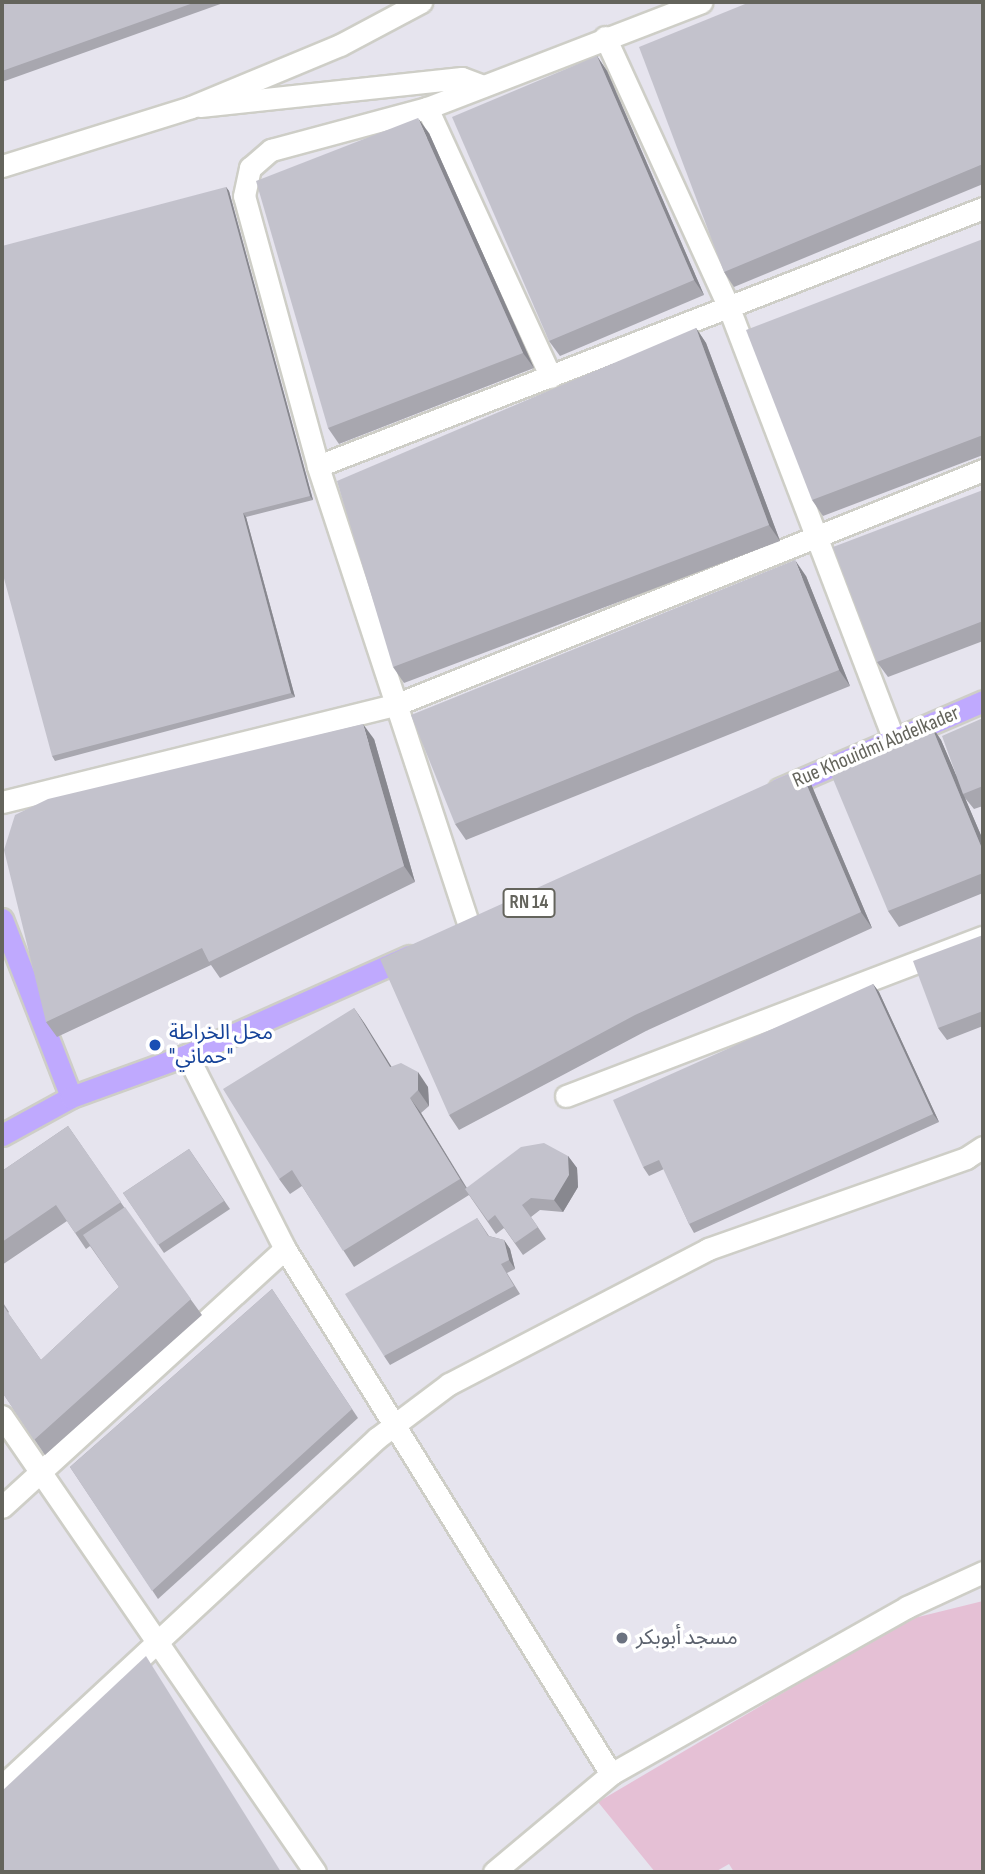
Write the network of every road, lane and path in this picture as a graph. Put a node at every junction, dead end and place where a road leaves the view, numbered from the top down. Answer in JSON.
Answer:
{"nodes":[{"id":1,"x":421,"y":2,"type":"edge"},
{"id":2,"x":701,"y":2,"type":"edge"},
{"id":3,"x":605,"y":37,"type":"junction"},
{"id":4,"x":483,"y":86,"type":"junction"},
{"id":5,"x":191,"y":107,"type":"junction"},
{"id":6,"x":427,"y":108,"type":"junction"},
{"id":7,"x":2,"y":166,"type":"edge"},
{"id":8,"x":983,"y":208,"type":"edge"},
{"id":9,"x":729,"y":308,"type":"junction"},
{"id":10,"x":551,"y":377,"type":"junction"},
{"id":11,"x":317,"y":466,"type":"junction"},
{"id":12,"x":983,"y":470,"type":"edge"},
{"id":13,"x":814,"y":537,"type":"junction"},
{"id":14,"x":983,"y":701,"type":"edge"},
{"id":15,"x":395,"y":705,"type":"junction"},
{"id":16,"x":893,"y":737,"type":"junction"},
{"id":17,"x":756,"y":800,"type":"edge"},
{"id":18,"x":2,"y":802,"type":"edge"},
{"id":19,"x":495,"y":918,"type":"edge"},
{"id":20,"x":2,"y":919,"type":"edge"},
{"id":21,"x":470,"y":929,"type":"junction"},
{"id":22,"x":983,"y":937,"type":"edge"},
{"id":23,"x":187,"y":1055,"type":"junction"},
{"id":24,"x":71,"y":1097,"type":"junction"},
{"id":25,"x":566,"y":1097,"type":"dead end"},
{"id":26,"x":2,"y":1135,"type":"edge"},
{"id":27,"x":983,"y":1147,"type":"edge"},
{"id":28,"x":285,"y":1249,"type":"junction"},
{"id":29,"x":2,"y":1416,"type":"edge"},
{"id":30,"x":395,"y":1424,"type":"junction"},
{"id":31,"x":41,"y":1474,"type":"junction"},
{"id":32,"x":2,"y":1507,"type":"edge"},
{"id":33,"x":983,"y":1572,"type":"edge"},
{"id":34,"x":159,"y":1641,"type":"junction"},
{"id":35,"x":611,"y":1774,"type":"junction"},
{"id":36,"x":2,"y":1786,"type":"edge"},
{"id":37,"x":315,"y":1872,"type":"edge"},
{"id":38,"x":494,"y":1872,"type":"edge"}],
"edges":[{"from":1,"to":5,"type":"street"},
{"from":2,"to":3,"type":"street"},
{"from":3,"to":4,"type":"street"},
{"from":3,"to":9,"type":"street"},
{"from":4,"to":5,"type":"street"},
{"from":4,"to":6,"type":"street"},
{"from":5,"to":7,"type":"street"},
{"from":6,"to":10,"type":"street"},
{"from":6,"to":11,"type":"street"},
{"from":8,"to":9,"type":"street"},
{"from":9,"to":10,"type":"street"},
{"from":9,"to":13,"type":"street"},
{"from":10,"to":11,"type":"street"},
{"from":11,"to":15,"type":"street"},
{"from":12,"to":13,"type":"street"},
{"from":13,"to":15,"type":"street"},
{"from":13,"to":16,"type":"street"},
{"from":14,"to":16,"type":"main road","name":"Rue Khouidmi Abdelkader"},
{"from":15,"to":18,"type":"street"},
{"from":15,"to":21,"type":"street"},
{"from":16,"to":17,"type":"main road","name":"Rue Khouidmi Abdelkader"},
{"from":19,"to":21,"type":"main road","number":"RN 14"},
{"from":20,"to":24,"type":"main road"},
{"from":21,"to":23,"type":"main road","number":"RN 14"},
{"from":22,"to":25,"type":"street"},
{"from":23,"to":24,"type":"main road","number":"RN 14"},
{"from":23,"to":28,"type":"street"},
{"from":24,"to":26,"type":"main road","number":"RN 14"},
{"from":27,"to":30,"type":"street"},
{"from":28,"to":30,"type":"street"},
{"from":28,"to":31,"type":"street"},
{"from":29,"to":31,"type":"street"},
{"from":30,"to":34,"type":"street"},
{"from":30,"to":35,"type":"street"},
{"from":31,"to":32,"type":"street"},
{"from":31,"to":34,"type":"street"},
{"from":33,"to":35,"type":"street"},
{"from":34,"to":36,"type":"street"},
{"from":34,"to":37,"type":"street"},
{"from":35,"to":38,"type":"street"}]}
